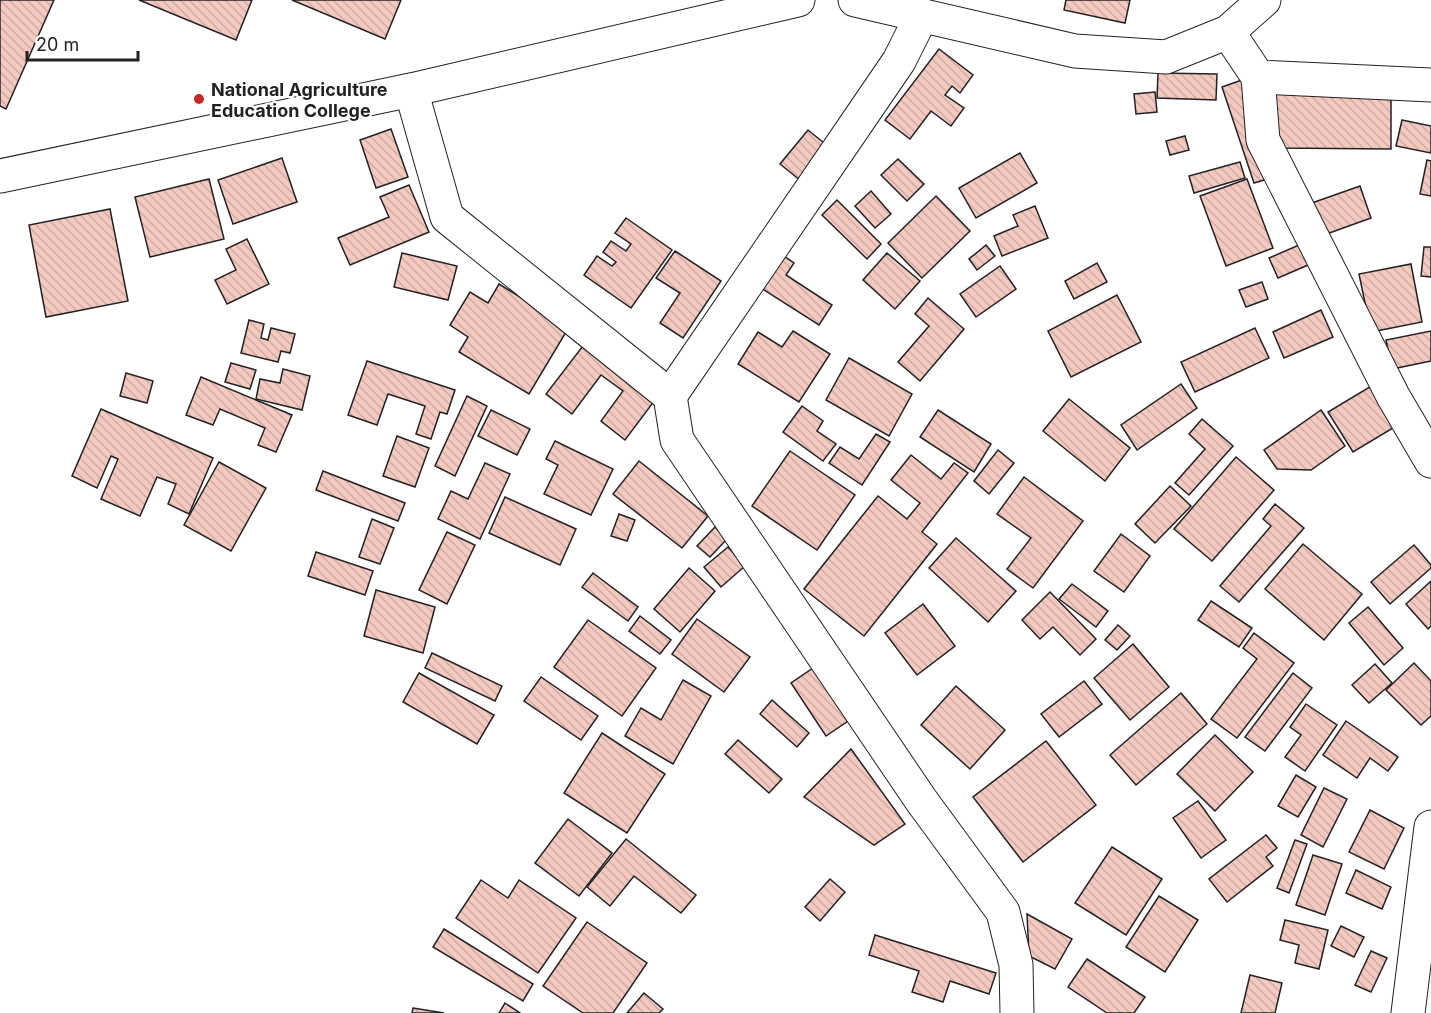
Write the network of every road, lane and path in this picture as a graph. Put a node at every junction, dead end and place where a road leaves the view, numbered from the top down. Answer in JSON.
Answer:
{"nodes":[{"id":1,"x":798,"y":0,"type":"edge"},
{"id":2,"x":855,"y":0,"type":"edge"},
{"id":3,"x":1264,"y":0,"type":"edge"},
{"id":4,"x":922,"y":15,"type":"junction"},
{"id":5,"x":1228,"y":32,"type":"junction"},
{"id":6,"x":1258,"y":77,"type":"junction"},
{"id":7,"x":1431,"y":86,"type":"edge"},
{"id":8,"x":411,"y":90,"type":"junction"},
{"id":9,"x":0,"y":176,"type":"edge"},
{"id":10,"x":670,"y":396,"type":"junction"},
{"id":11,"x":1431,"y":461,"type":"edge"},
{"id":12,"x":1431,"y":827,"type":"edge"},
{"id":13,"x":1017,"y":1013,"type":"edge"},
{"id":14,"x":1408,"y":1013,"type":"edge"}],
"edges":[{"from":1,"to":8,"type":"street"},
{"from":2,"to":4,"type":"street"},
{"from":3,"to":5,"type":"street"},
{"from":4,"to":5,"type":"street"},
{"from":4,"to":10,"type":"street"},
{"from":5,"to":6,"type":"street"},
{"from":6,"to":7,"type":"street"},
{"from":6,"to":11,"type":"street"},
{"from":8,"to":9,"type":"street"},
{"from":8,"to":10,"type":"street"},
{"from":10,"to":13,"type":"street"},
{"from":12,"to":14,"type":"street"}]}
